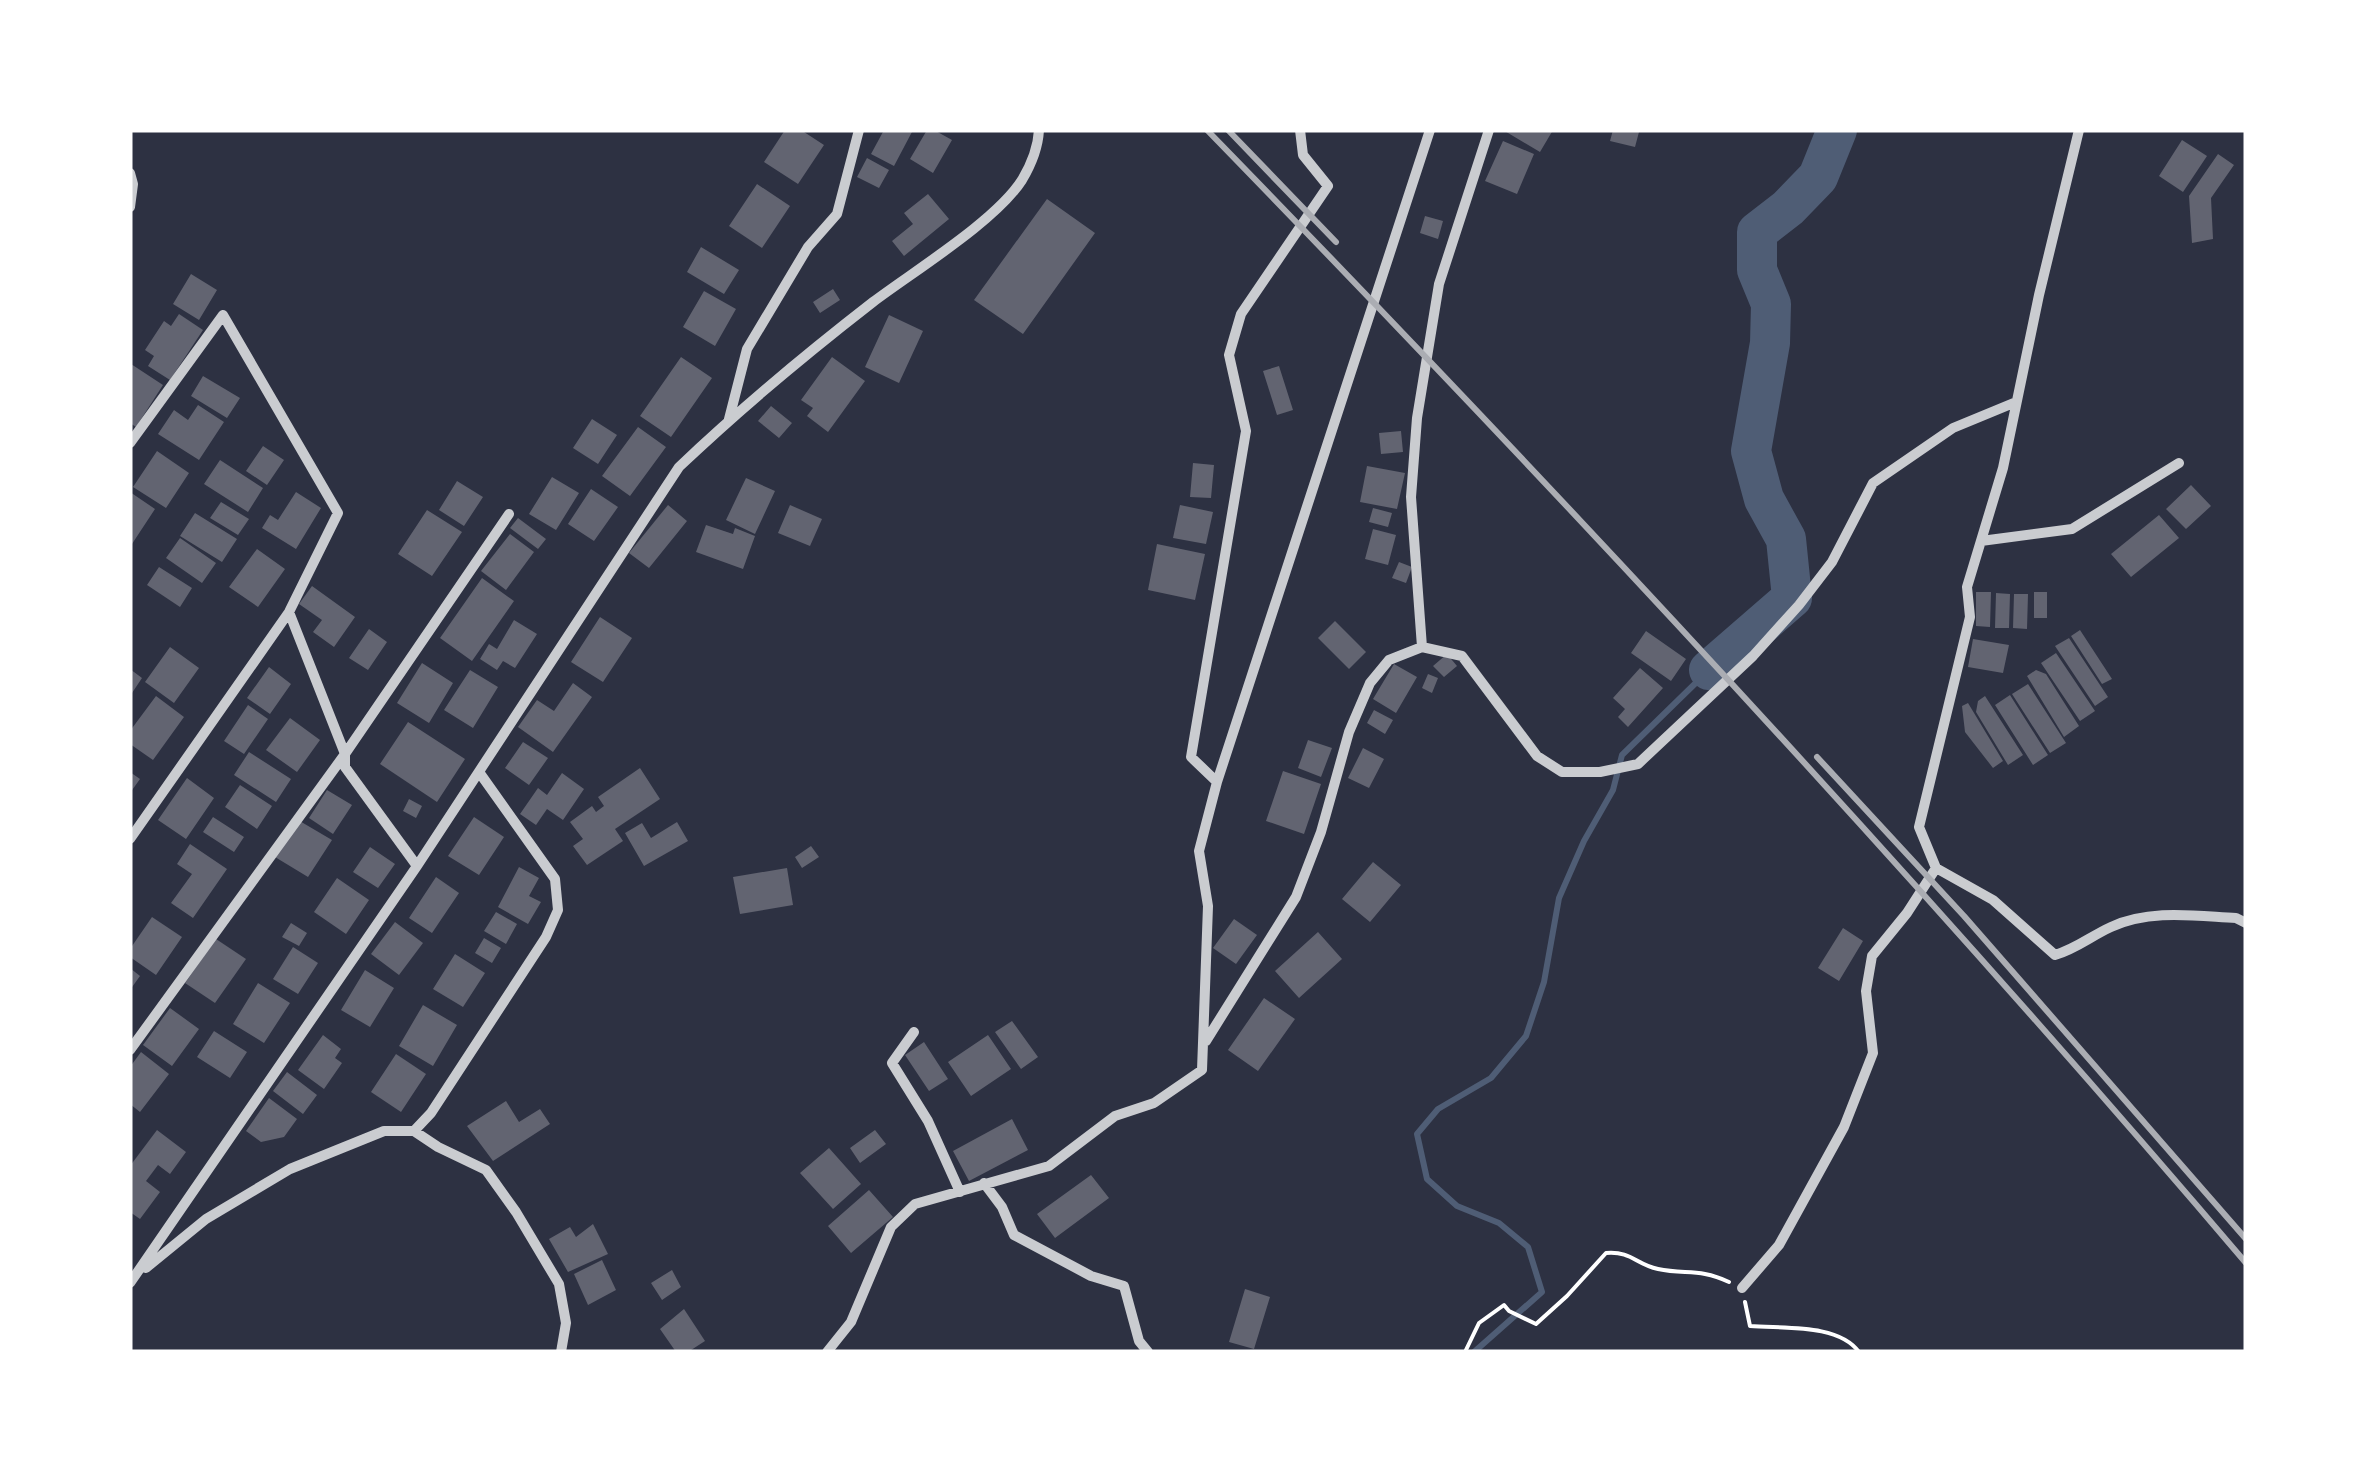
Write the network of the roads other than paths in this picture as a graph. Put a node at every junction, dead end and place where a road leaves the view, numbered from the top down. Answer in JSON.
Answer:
{"nodes":[{"id":1,"x":859,"y":130,"type":"edge"},
{"id":2,"x":1039,"y":130,"type":"edge"},
{"id":3,"x":1300,"y":130,"type":"edge"},
{"id":4,"x":1430,"y":130,"type":"edge"},
{"id":5,"x":1489,"y":130,"type":"edge"},
{"id":6,"x":2079,"y":130,"type":"edge"},
{"id":7,"x":130,"y":173,"type":"edge"},
{"id":8,"x":130,"y":207,"type":"edge"},
{"id":9,"x":2016,"y":402,"type":"junction"},
{"id":10,"x":728,"y":420,"type":"junction"},
{"id":11,"x":130,"y":444,"type":"edge"},
{"id":12,"x":2179,"y":464,"type":"dead end"},
{"id":13,"x":509,"y":514,"type":"dead end"},
{"id":14,"x":1980,"y":542,"type":"junction"},
{"id":15,"x":290,"y":612,"type":"junction"},
{"id":16,"x":1422,"y":647,"type":"junction"},
{"id":17,"x":344,"y":754,"type":"junction"},
{"id":18,"x":479,"y":772,"type":"junction"},
{"id":19,"x":1218,"y":782,"type":"junction"},
{"id":20,"x":130,"y":839,"type":"edge"},
{"id":21,"x":417,"y":866,"type":"junction"},
{"id":22,"x":1936,"y":868,"type":"junction"},
{"id":23,"x":2246,"y":924,"type":"edge"},
{"id":24,"x":914,"y":1032,"type":"dead end"},
{"id":25,"x":1204,"y":1044,"type":"junction"},
{"id":26,"x":130,"y":1050,"type":"edge"},
{"id":27,"x":414,"y":1130,"type":"junction"},
{"id":28,"x":984,"y":1183,"type":"junction"},
{"id":29,"x":960,"y":1192,"type":"junction"},
{"id":30,"x":133,"y":1279,"type":"edge"},
{"id":31,"x":1742,"y":1288,"type":"road end"},
{"id":32,"x":561,"y":1352,"type":"edge"},
{"id":33,"x":827,"y":1352,"type":"edge"},
{"id":34,"x":1148,"y":1352,"type":"edge"}],
"edges":[{"from":1,"to":10,"type":"street"},
{"from":2,"to":10,"type":"street"},
{"from":3,"to":19,"type":"street"},
{"from":4,"to":19,"type":"street"},
{"from":5,"to":16,"type":"street"},
{"from":6,"to":9,"type":"street"},
{"from":7,"to":8,"type":"street"},
{"from":9,"to":14,"type":"street"},
{"from":9,"to":16,"type":"street"},
{"from":10,"to":18,"type":"street"},
{"from":11,"to":15,"type":"street"},
{"from":12,"to":14,"type":"street"},
{"from":13,"to":17,"type":"street"},
{"from":14,"to":22,"type":"street"},
{"from":15,"to":17,"type":"street"},
{"from":15,"to":20,"type":"street"},
{"from":16,"to":25,"type":"street"},
{"from":17,"to":21,"type":"street"},
{"from":17,"to":26,"type":"street"},
{"from":18,"to":21,"type":"street"},
{"from":18,"to":27,"type":"street"},
{"from":19,"to":25,"type":"street"},
{"from":21,"to":30,"type":"street"},
{"from":22,"to":23,"type":"street"},
{"from":22,"to":31,"type":"street"},
{"from":24,"to":29,"type":"street"},
{"from":25,"to":28,"type":"street"},
{"from":27,"to":30,"type":"street"},
{"from":27,"to":32,"type":"street"},
{"from":28,"to":29,"type":"street"},
{"from":28,"to":34,"type":"street"},
{"from":29,"to":33,"type":"street"}]}
